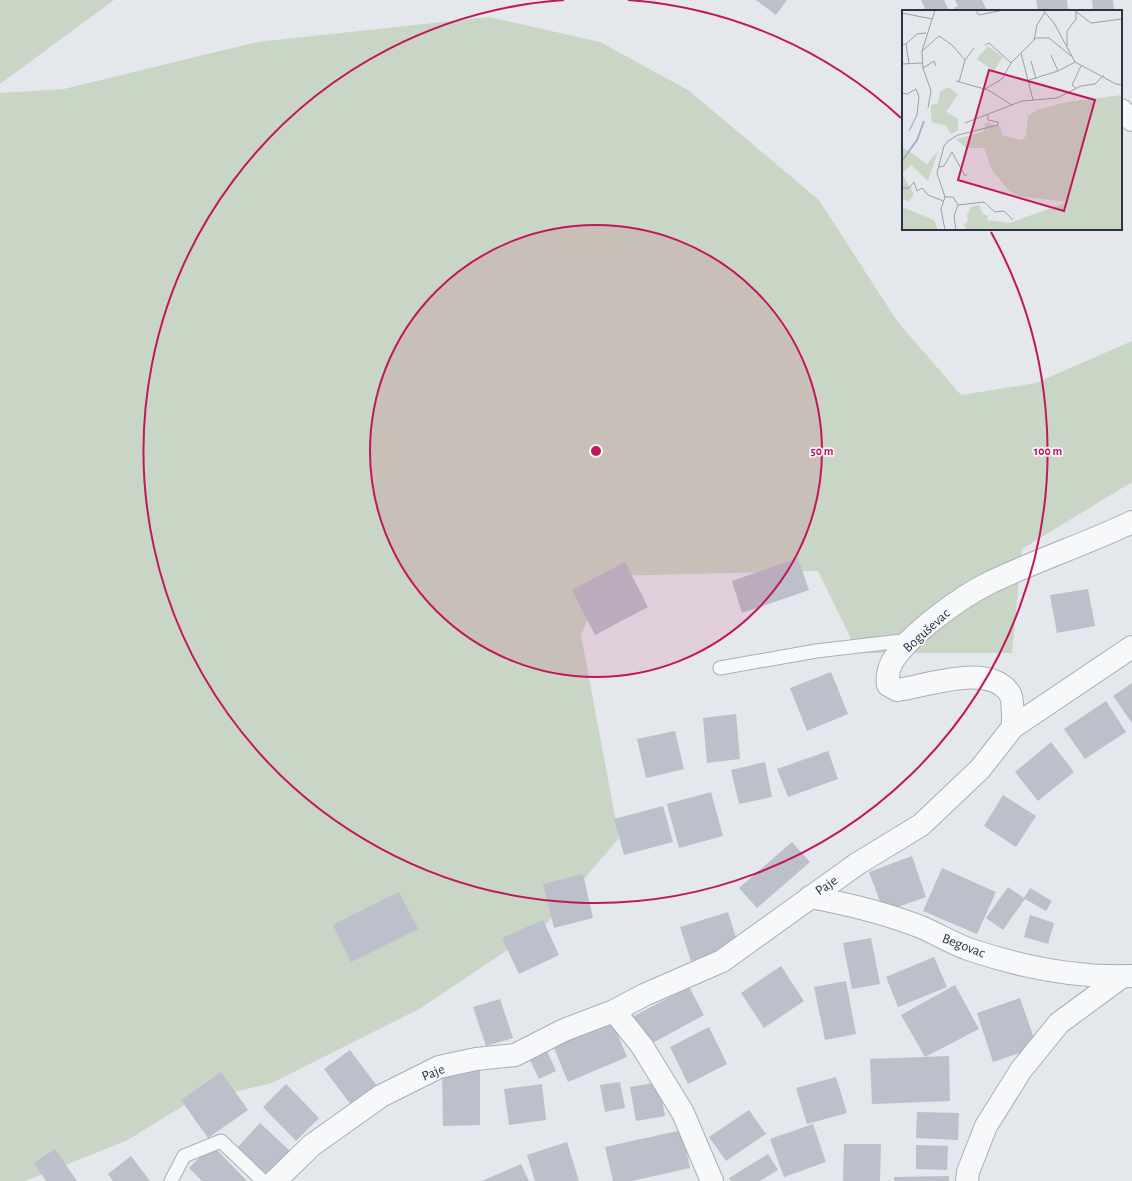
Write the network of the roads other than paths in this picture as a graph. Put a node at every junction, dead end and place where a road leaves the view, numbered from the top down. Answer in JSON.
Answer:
{"nodes":[{"id":1,"x":1122,"y":111,"type":"edge"},
{"id":2,"x":1132,"y":120,"type":"edge"},
{"id":3,"x":1132,"y":522,"type":"edge"},
{"id":4,"x":910,"y":640,"type":"junction"},
{"id":5,"x":1132,"y":647,"type":"edge"},
{"id":6,"x":720,"y":668,"type":"dead end"},
{"id":7,"x":1013,"y":727,"type":"junction"},
{"id":8,"x":810,"y":896,"type":"junction"},
{"id":9,"x":1127,"y":976,"type":"edge"},
{"id":10,"x":614,"y":1011,"type":"junction"},
{"id":11,"x":171,"y":1181,"type":"edge"},
{"id":12,"x":263,"y":1181,"type":"edge"},
{"id":13,"x":275,"y":1181,"type":"edge"},
{"id":14,"x":712,"y":1181,"type":"edge"},
{"id":15,"x":967,"y":1181,"type":"edge"}],
"edges":[{"from":1,"to":2,"type":"street"},
{"from":3,"to":4,"type":"street","name":"Boguševac"},
{"from":4,"to":6,"type":"lane"},
{"from":4,"to":7,"type":"street","name":"Boguševac"},
{"from":5,"to":7,"type":"street","name":"Paje"},
{"from":7,"to":8,"type":"street","name":"Paje"},
{"from":8,"to":9,"type":"street","name":"Begovac"},
{"from":8,"to":10,"type":"street","name":"Paje"},
{"from":9,"to":15,"type":"street"},
{"from":10,"to":13,"type":"street","name":"Paje"},
{"from":10,"to":14,"type":"street"},
{"from":11,"to":12,"type":"lane"}]}
